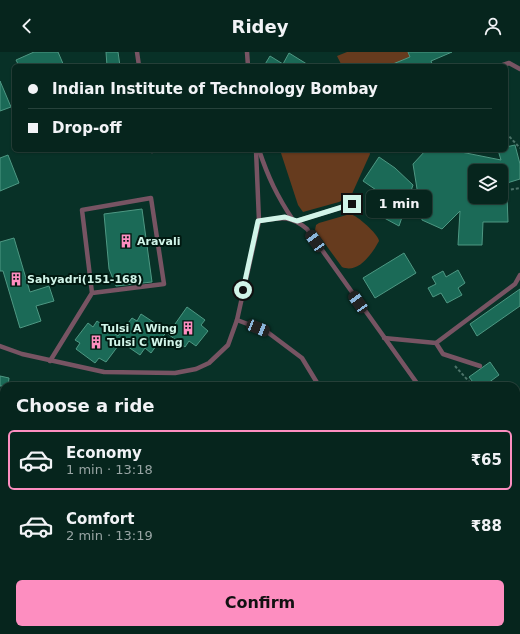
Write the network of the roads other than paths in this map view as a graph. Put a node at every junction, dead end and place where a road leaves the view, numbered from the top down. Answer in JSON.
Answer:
{"nodes":[{"id":1,"x":137,"y":52,"type":"edge"},
{"id":2,"x":247,"y":52,"type":"edge"},
{"id":3,"x":139,"y":64,"type":"edge"},
{"id":4,"x":248,"y":64,"type":"edge"},
{"id":5,"x":506,"y":64,"type":"edge"},
{"id":6,"x":520,"y":69,"type":"edge"},
{"id":7,"x":258,"y":152,"type":"edge"},
{"id":8,"x":259,"y":152,"type":"edge"},
{"id":9,"x":352,"y":204,"type":"dead end"},
{"id":10,"x":258,"y":221,"type":"junction"},
{"id":11,"x":295,"y":221,"type":"junction"},
{"id":12,"x":520,"y":275,"type":"edge"},
{"id":13,"x":92,"y":293,"type":"junction"},
{"id":14,"x":237,"y":320,"type":"junction"},
{"id":15,"x":384,"y":338,"type":"junction"},
{"id":16,"x":436,"y":343,"type":"junction"},
{"id":17,"x":0,"y":346,"type":"edge"},
{"id":18,"x":50,"y":361,"type":"junction"},
{"id":19,"x":480,"y":366,"type":"dead end"},
{"id":20,"x":317,"y":382,"type":"edge"},
{"id":21,"x":416,"y":382,"type":"edge"}],
"edges":[{"from":1,"to":3,"type":"lane"},
{"from":2,"to":4,"type":"lane"},
{"from":5,"to":6,"type":"lane"},
{"from":7,"to":10,"type":"lane"},
{"from":8,"to":11,"type":"lane"},
{"from":9,"to":11,"type":"lane"},
{"from":10,"to":11,"type":"lane"},
{"from":10,"to":14,"type":"lane"},
{"from":11,"to":15,"type":"lane"},
{"from":12,"to":16,"type":"lane"},
{"from":13,"to":13,"type":"lane"},
{"from":13,"to":18,"type":"lane"},
{"from":14,"to":18,"type":"lane"},
{"from":14,"to":20,"type":"lane"},
{"from":15,"to":16,"type":"lane"},
{"from":15,"to":21,"type":"lane"},
{"from":16,"to":19,"type":"lane"},
{"from":17,"to":18,"type":"lane"}]}
